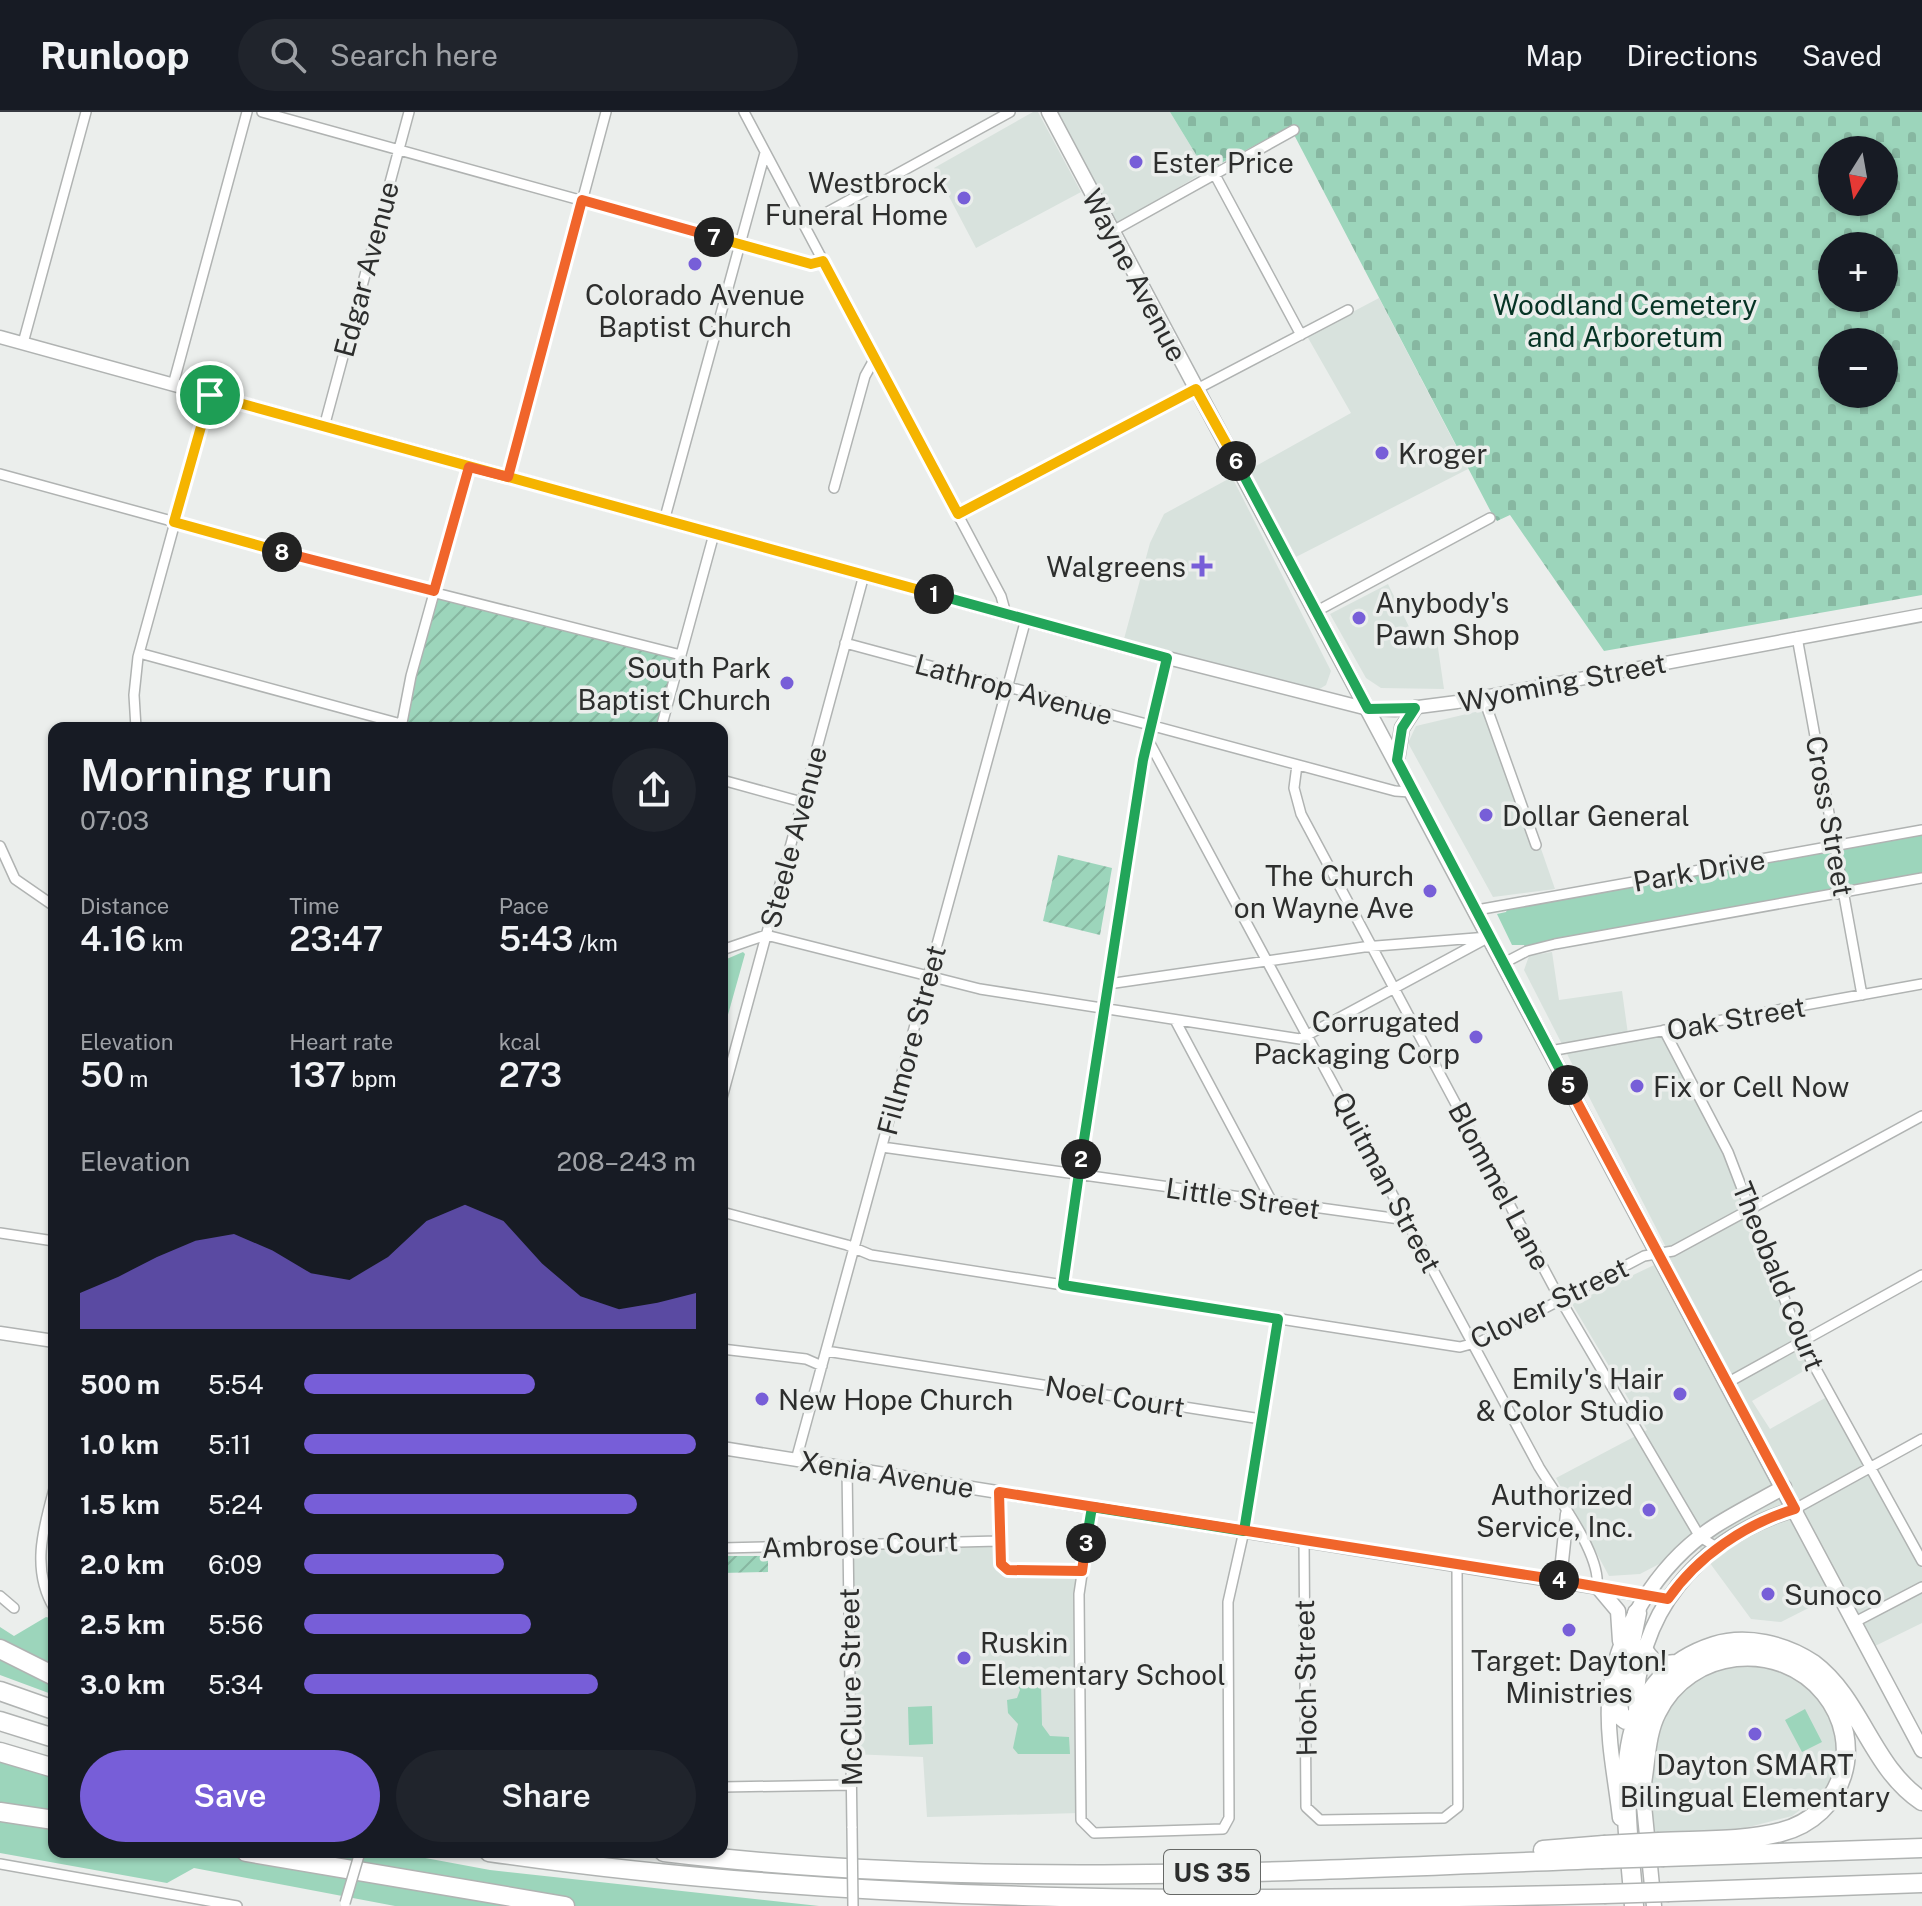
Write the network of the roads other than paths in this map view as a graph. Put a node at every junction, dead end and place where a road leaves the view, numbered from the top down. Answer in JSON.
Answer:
{"nodes":[{"id":1,"x":86,"y":112,"type":"edge"},
{"id":2,"x":247,"y":112,"type":"edge"},
{"id":3,"x":262,"y":112,"type":"edge"},
{"id":4,"x":409,"y":112,"type":"edge"},
{"id":5,"x":606,"y":112,"type":"edge"},
{"id":6,"x":744,"y":112,"type":"edge"},
{"id":7,"x":1010,"y":112,"type":"edge"},
{"id":8,"x":1049,"y":112,"type":"edge"},
{"id":9,"x":1294,"y":130,"type":"dead end"},
{"id":10,"x":399,"y":150,"type":"junction"},
{"id":11,"x":765,"y":153,"type":"junction"},
{"id":12,"x":1215,"y":175,"type":"junction"},
{"id":13,"x":582,"y":200,"type":"junction"},
{"id":14,"x":804,"y":225,"type":"junction"},
{"id":15,"x":1111,"y":232,"type":"junction"},
{"id":16,"x":740,"y":244,"type":"junction"},
{"id":17,"x":823,"y":261,"type":"junction"},
{"id":18,"x":1348,"y":310,"type":"dead end"},
{"id":19,"x":1301,"y":335,"type":"junction"},
{"id":20,"x":0,"y":337,"type":"edge"},
{"id":21,"x":23,"y":343,"type":"junction"},
{"id":22,"x":875,"y":358,"type":"junction"},
{"id":23,"x":173,"y":385,"type":"junction"},
{"id":24,"x":1196,"y":389,"type":"junction"},
{"id":25,"x":210,"y":395,"type":"junction"},
{"id":26,"x":324,"y":427,"type":"junction"},
{"id":27,"x":469,"y":467,"type":"junction"},
{"id":28,"x":0,"y":474,"type":"edge"},
{"id":29,"x":508,"y":477,"type":"junction"},
{"id":30,"x":834,"y":488,"type":"dead end"},
{"id":31,"x":958,"y":514,"type":"junction"},
{"id":32,"x":1490,"y":518,"type":"dead end"},
{"id":33,"x":664,"y":521,"type":"junction"},
{"id":34,"x":174,"y":522,"type":"junction"},
{"id":35,"x":714,"y":534,"type":"junction"},
{"id":36,"x":864,"y":575,"type":"junction"},
{"id":37,"x":434,"y":591,"type":"junction"},
{"id":38,"x":1317,"y":611,"type":"junction"},
{"id":39,"x":1006,"y":614,"type":"junction"},
{"id":40,"x":1922,"y":615,"type":"edge"},
{"id":41,"x":1026,"y":619,"type":"junction"},
{"id":42,"x":1797,"y":637,"type":"junction"},
{"id":43,"x":845,"y":643,"type":"junction"},
{"id":44,"x":139,"y":653,"type":"junction"},
{"id":45,"x":681,"y":655,"type":"junction"},
{"id":46,"x":1167,"y":658,"type":"junction"},
{"id":47,"x":1008,"y":687,"type":"junction"},
{"id":48,"x":1483,"y":697,"type":"junction"},
{"id":49,"x":1415,"y":708,"type":"junction"},
{"id":50,"x":1368,"y":709,"type":"junction"},
{"id":51,"x":136,"y":722,"type":"edge"},
{"id":52,"x":387,"y":722,"type":"edge"},
{"id":53,"x":402,"y":722,"type":"edge"},
{"id":54,"x":663,"y":722,"type":"edge"},
{"id":55,"x":1149,"y":725,"type":"junction"},
{"id":56,"x":1147,"y":738,"type":"junction"},
{"id":57,"x":1397,"y":760,"type":"junction"},
{"id":58,"x":1297,"y":765,"type":"junction"},
{"id":59,"x":728,"y":782,"type":"edge"},
{"id":60,"x":1411,"y":787,"type":"junction"},
{"id":61,"x":802,"y":802,"type":"junction"},
{"id":62,"x":1922,"y":830,"type":"edge"},
{"id":63,"x":1536,"y":845,"type":"dead end"},
{"id":64,"x":0,"y":846,"type":"edge"},
{"id":65,"x":1835,"y":846,"type":"junction"},
{"id":66,"x":1922,"y":878,"type":"edge"},
{"id":67,"x":1843,"y":893,"type":"junction"},
{"id":68,"x":48,"y":902,"type":"edge"},
{"id":69,"x":1477,"y":910,"type":"junction"},
{"id":70,"x":766,"y":935,"type":"junction"},
{"id":71,"x":1491,"y":936,"type":"junction"},
{"id":72,"x":1372,"y":947,"type":"junction"},
{"id":73,"x":728,"y":948,"type":"edge"},
{"id":74,"x":1268,"y":962,"type":"junction"},
{"id":75,"x":1504,"y":963,"type":"junction"},
{"id":76,"x":928,"y":978,"type":"junction"},
{"id":77,"x":1108,"y":984,"type":"junction"},
{"id":78,"x":1922,"y":984,"type":"edge"},
{"id":79,"x":1396,"y":990,"type":"junction"},
{"id":80,"x":1862,"y":995,"type":"junction"},
{"id":81,"x":1105,"y":1008,"type":"junction"},
{"id":82,"x":1175,"y":1020,"type":"junction"},
{"id":83,"x":1664,"y":1030,"type":"junction"},
{"id":84,"x":1309,"y":1037,"type":"junction"},
{"id":85,"x":1550,"y":1051,"type":"junction"},
{"id":86,"x":728,"y":1076,"type":"edge"},
{"id":87,"x":1922,"y":1116,"type":"edge"},
{"id":88,"x":882,"y":1147,"type":"junction"},
{"id":89,"x":1079,"y":1177,"type":"junction"},
{"id":90,"x":1272,"y":1202,"type":"junction"},
{"id":91,"x":1751,"y":1209,"type":"junction"},
{"id":92,"x":728,"y":1214,"type":"edge"},
{"id":93,"x":1407,"y":1220,"type":"junction"},
{"id":94,"x":0,"y":1233,"type":"edge"},
{"id":95,"x":48,"y":1240,"type":"edge"},
{"id":96,"x":854,"y":1250,"type":"junction"},
{"id":97,"x":1658,"y":1254,"type":"junction"},
{"id":98,"x":1922,"y":1275,"type":"edge"},
{"id":99,"x":1063,"y":1285,"type":"junction"},
{"id":100,"x":1560,"y":1299,"type":"junction"},
{"id":101,"x":1278,"y":1319,"type":"junction"},
{"id":102,"x":0,"y":1333,"type":"edge"},
{"id":103,"x":48,"y":1340,"type":"edge"},
{"id":104,"x":1801,"y":1342,"type":"junction"},
{"id":105,"x":1474,"y":1344,"type":"junction"},
{"id":106,"x":728,"y":1350,"type":"edge"},
{"id":107,"x":826,"y":1351,"type":"junction"},
{"id":108,"x":822,"y":1366,"type":"junction"},
{"id":109,"x":1727,"y":1383,"type":"junction"},
{"id":110,"x":1261,"y":1419,"type":"junction"},
{"id":111,"x":1922,"y":1439,"type":"edge"},
{"id":112,"x":728,"y":1449,"type":"edge"},
{"id":113,"x":796,"y":1460,"type":"junction"},
{"id":114,"x":1870,"y":1467,"type":"junction"},
{"id":115,"x":847,"y":1468,"type":"junction"},
{"id":116,"x":1784,"y":1487,"type":"junction"},
{"id":117,"x":999,"y":1492,"type":"junction"},
{"id":118,"x":1092,"y":1507,"type":"junction"},
{"id":119,"x":1795,"y":1509,"type":"junction"},
{"id":120,"x":1567,"y":1514,"type":"junction"},
{"id":121,"x":48,"y":1520,"type":"edge"},
{"id":122,"x":1244,"y":1531,"type":"junction"},
{"id":123,"x":1700,"y":1537,"type":"junction"},
{"id":124,"x":1304,"y":1540,"type":"junction"},
{"id":125,"x":998,"y":1541,"type":"junction"},
{"id":126,"x":848,"y":1545,"type":"junction"},
{"id":127,"x":728,"y":1548,"type":"edge"},
{"id":128,"x":1718,"y":1548,"type":"junction"},
{"id":129,"x":1922,"y":1561,"type":"edge"},
{"id":130,"x":1457,"y":1564,"type":"junction"},
{"id":131,"x":1082,"y":1571,"type":"junction"},
{"id":132,"x":1560,"y":1580,"type":"junction"},
{"id":133,"x":1597,"y":1586,"type":"junction"},
{"id":134,"x":1922,"y":1587,"type":"edge"},
{"id":135,"x":1648,"y":1594,"type":"junction"},
{"id":136,"x":48,"y":1595,"type":"edge"},
{"id":137,"x":0,"y":1596,"type":"edge"},
{"id":138,"x":1668,"y":1599,"type":"junction"},
{"id":139,"x":14,"y":1608,"type":"dead end"},
{"id":140,"x":1637,"y":1613,"type":"junction"},
{"id":141,"x":1855,"y":1622,"type":"junction"},
{"id":142,"x":0,"y":1649,"type":"edge"},
{"id":143,"x":1643,"y":1649,"type":"junction"},
{"id":144,"x":1620,"y":1650,"type":"junction"},
{"id":145,"x":1676,"y":1664,"type":"junction"},
{"id":146,"x":48,"y":1673,"type":"edge"},
{"id":147,"x":0,"y":1691,"type":"edge"},
{"id":148,"x":48,"y":1708,"type":"edge"},
{"id":149,"x":1657,"y":1712,"type":"junction"},
{"id":150,"x":1636,"y":1719,"type":"junction"},
{"id":151,"x":0,"y":1721,"type":"edge"},
{"id":152,"x":48,"y":1736,"type":"edge"},
{"id":153,"x":1920,"y":1742,"type":"edge"},
{"id":154,"x":0,"y":1752,"type":"edge"},
{"id":155,"x":48,"y":1766,"type":"edge"},
{"id":156,"x":1642,"y":1783,"type":"junction"},
{"id":157,"x":851,"y":1785,"type":"junction"},
{"id":158,"x":728,"y":1787,"type":"edge"},
{"id":159,"x":1922,"y":1801,"type":"edge"},
{"id":160,"x":0,"y":1812,"type":"edge"},
{"id":161,"x":48,"y":1819,"type":"edge"},
{"id":162,"x":1917,"y":1848,"type":"edge"},
{"id":163,"x":1661,"y":1849,"type":"junction"},
{"id":164,"x":728,"y":1852,"type":"edge"},
{"id":165,"x":281,"y":1858,"type":"edge"},
{"id":166,"x":358,"y":1858,"type":"edge"},
{"id":167,"x":524,"y":1858,"type":"edge"},
{"id":168,"x":724,"y":1858,"type":"edge"},
{"id":169,"x":0,"y":1864,"type":"edge"},
{"id":170,"x":823,"y":1868,"type":"junction"},
{"id":171,"x":1922,"y":1883,"type":"edge"},
{"id":172,"x":1744,"y":1890,"type":"junction"},
{"id":173,"x":1922,"y":1894,"type":"edge"},
{"id":174,"x":190,"y":1902,"type":"edge"},
{"id":175,"x":345,"y":1904,"type":"edge"},
{"id":176,"x":237,"y":1906,"type":"edge"},
{"id":177,"x":565,"y":1906,"type":"edge"},
{"id":178,"x":853,"y":1906,"type":"edge"},
{"id":179,"x":1633,"y":1906,"type":"edge"},
{"id":180,"x":1654,"y":1906,"type":"edge"}],
"edges":[{"from":1,"to":21,"type":"street"},
{"from":2,"to":23,"type":"street"},
{"from":3,"to":10,"type":"street"},
{"from":4,"to":10,"type":"street","name":"Edgar Avenue"},
{"from":5,"to":13,"type":"street"},
{"from":6,"to":11,"type":"street"},
{"from":7,"to":14,"type":"street"},
{"from":8,"to":15,"type":"main road","name":"Wayne Avenue"},
{"from":9,"to":12,"type":"street"},
{"from":10,"to":13,"type":"street"},
{"from":10,"to":26,"type":"street","name":"Edgar Avenue"},
{"from":11,"to":14,"type":"street"},
{"from":11,"to":16,"type":"street"},
{"from":12,"to":15,"type":"street"},
{"from":12,"to":19,"type":"street"},
{"from":13,"to":16,"type":"street"},
{"from":13,"to":29,"type":"street"},
{"from":14,"to":17,"type":"street"},
{"from":15,"to":24,"type":"main road","name":"Wayne Avenue"},
{"from":16,"to":17,"type":"street"},
{"from":16,"to":33,"type":"street"},
{"from":17,"to":22,"type":"street"},
{"from":18,"to":19,"type":"street"},
{"from":19,"to":24,"type":"street"},
{"from":20,"to":21,"type":"street","name":"Wyoming Street"},
{"from":21,"to":23,"type":"street","name":"Wyoming Street"},
{"from":22,"to":30,"type":"street"},
{"from":22,"to":31,"type":"street"},
{"from":23,"to":25,"type":"street","name":"Wyoming Street"},
{"from":24,"to":31,"type":"street"},
{"from":24,"to":38,"type":"main road","name":"Wayne Avenue"},
{"from":25,"to":26,"type":"street","name":"Wyoming Street"},
{"from":25,"to":34,"type":"street"},
{"from":26,"to":27,"type":"street","name":"Wyoming Street"},
{"from":27,"to":29,"type":"street","name":"Wyoming Street"},
{"from":27,"to":37,"type":"street"},
{"from":28,"to":34,"type":"street"},
{"from":29,"to":33,"type":"street","name":"Wyoming Street"},
{"from":31,"to":39,"type":"street"},
{"from":32,"to":38,"type":"street"},
{"from":33,"to":35,"type":"street","name":"Wyoming Street"},
{"from":34,"to":37,"type":"street"},
{"from":34,"to":44,"type":"street"},
{"from":35,"to":36,"type":"street","name":"Wyoming Street"},
{"from":35,"to":45,"type":"street"},
{"from":36,"to":39,"type":"street","name":"Wyoming Street"},
{"from":36,"to":43,"type":"street","name":"Steele Avenue"},
{"from":37,"to":45,"type":"street"},
{"from":37,"to":53,"type":"street"},
{"from":38,"to":50,"type":"main road","name":"Wayne Avenue"},
{"from":39,"to":41,"type":"street","name":"Wyoming Street"},
{"from":40,"to":42,"type":"street","name":"Wyoming Street"},
{"from":41,"to":46,"type":"street","name":"Wyoming Street"},
{"from":41,"to":47,"type":"street","name":"Fillmore Street"},
{"from":42,"to":48,"type":"street","name":"Wyoming Street"},
{"from":42,"to":65,"type":"street","name":"Cross Street"},
{"from":43,"to":47,"type":"street","name":"Lathrop Avenue"},
{"from":43,"to":61,"type":"street","name":"Steele Avenue"},
{"from":44,"to":51,"type":"street"},
{"from":44,"to":52,"type":"street"},
{"from":45,"to":54,"type":"street"},
{"from":46,"to":50,"type":"street","name":"Wyoming Street"},
{"from":46,"to":55,"type":"street"},
{"from":47,"to":55,"type":"street","name":"Lathrop Avenue"},
{"from":47,"to":76,"type":"street","name":"Fillmore Street"},
{"from":48,"to":49,"type":"street","name":"Wyoming Street"},
{"from":48,"to":63,"type":"street"},
{"from":49,"to":50,"type":"street","name":"Wyoming Street"},
{"from":49,"to":57,"type":"main road"},
{"from":50,"to":57,"type":"main road","name":"Wayne Avenue"},
{"from":55,"to":56,"type":"street"},
{"from":55,"to":58,"type":"street","name":"Lathrop Avenue"},
{"from":56,"to":74,"type":"street","name":"Quitman Street"},
{"from":56,"to":77,"type":"street"},
{"from":57,"to":60,"type":"main road","name":"Wayne Avenue"},
{"from":58,"to":60,"type":"street","name":"Lathrop Avenue"},
{"from":58,"to":72,"type":"street","name":"Blommel Lane"},
{"from":59,"to":61,"type":"street"},
{"from":60,"to":69,"type":"main road","name":"Wayne Avenue"},
{"from":61,"to":70,"type":"street","name":"Steele Avenue"},
{"from":62,"to":65,"type":"street","name":"Park Drive"},
{"from":64,"to":68,"type":"street"},
{"from":65,"to":67,"type":"street","name":"Cross Street"},
{"from":65,"to":69,"type":"street","name":"Park Drive"},
{"from":66,"to":67,"type":"street","name":"Park Drive"},
{"from":67,"to":75,"type":"street","name":"Park Drive"},
{"from":67,"to":80,"type":"street","name":"Cross Street"},
{"from":69,"to":71,"type":"main road","name":"Wayne Avenue"},
{"from":70,"to":73,"type":"street"},
{"from":70,"to":76,"type":"street"},
{"from":70,"to":86,"type":"street","name":"Steele Avenue"},
{"from":71,"to":72,"type":"street"},
{"from":71,"to":75,"type":"main road","name":"Wayne Avenue"},
{"from":71,"to":79,"type":"street"},
{"from":72,"to":74,"type":"street"},
{"from":72,"to":79,"type":"street","name":"Blommel Lane"},
{"from":74,"to":77,"type":"street"},
{"from":74,"to":84,"type":"street","name":"Quitman Street"},
{"from":75,"to":85,"type":"main road","name":"Wayne Avenue"},
{"from":76,"to":81,"type":"street"},
{"from":76,"to":88,"type":"street","name":"Fillmore Street"},
{"from":77,"to":81,"type":"street"},
{"from":78,"to":80,"type":"street","name":"Oak Street"},
{"from":79,"to":84,"type":"street"},
{"from":79,"to":100,"type":"street","name":"Blommel Lane"},
{"from":80,"to":83,"type":"street","name":"Oak Street"},
{"from":81,"to":82,"type":"street"},
{"from":81,"to":89,"type":"street"},
{"from":82,"to":84,"type":"street"},
{"from":82,"to":90,"type":"street"},
{"from":83,"to":85,"type":"street","name":"Oak Street"},
{"from":83,"to":91,"type":"street","name":"Theobald Court"},
{"from":84,"to":93,"type":"street","name":"Quitman Street"},
{"from":85,"to":97,"type":"main road","name":"Wayne Avenue"},
{"from":87,"to":91,"type":"street","name":"Clover Street"},
{"from":88,"to":89,"type":"street","name":"Little Street"},
{"from":88,"to":96,"type":"street","name":"Fillmore Street"},
{"from":89,"to":90,"type":"street","name":"Little Street"},
{"from":89,"to":99,"type":"street"},
{"from":90,"to":93,"type":"street","name":"Little Street"},
{"from":91,"to":97,"type":"street","name":"Clover Street"},
{"from":91,"to":104,"type":"street","name":"Theobald Court"},
{"from":92,"to":96,"type":"street","name":"Clover Street"},
{"from":93,"to":105,"type":"street","name":"Quitman Street"},
{"from":94,"to":95,"type":"street"},
{"from":96,"to":99,"type":"street","name":"Clover Street"},
{"from":96,"to":107,"type":"street","name":"Fillmore Street"},
{"from":97,"to":100,"type":"street","name":"Clover Street"},
{"from":97,"to":109,"type":"main road","name":"Wayne Avenue"},
{"from":98,"to":104,"type":"street"},
{"from":99,"to":101,"type":"street","name":"Clover Street"},
{"from":100,"to":105,"type":"street","name":"Clover Street"},
{"from":100,"to":123,"type":"street","name":"Blommel Lane"},
{"from":101,"to":105,"type":"street","name":"Clover Street"},
{"from":101,"to":110,"type":"street"},
{"from":102,"to":103,"type":"street"},
{"from":104,"to":109,"type":"street"},
{"from":104,"to":114,"type":"street","name":"Theobald Court"},
{"from":105,"to":120,"type":"street","name":"Quitman Street"},
{"from":106,"to":108,"type":"street"},
{"from":107,"to":108,"type":"street","name":"Fillmore Street"},
{"from":107,"to":110,"type":"street","name":"Noel Court"},
{"from":108,"to":113,"type":"street","name":"Fillmore Street"},
{"from":109,"to":116,"type":"main road","name":"Wayne Avenue"},
{"from":110,"to":122,"type":"street"},
{"from":111,"to":114,"type":"street"},
{"from":112,"to":113,"type":"street","name":"Xenia Avenue"},
{"from":113,"to":115,"type":"street","name":"Xenia Avenue"},
{"from":114,"to":119,"type":"street"},
{"from":114,"to":129,"type":"street","name":"Theobald Court"},
{"from":115,"to":117,"type":"street","name":"Xenia Avenue"},
{"from":115,"to":126,"type":"street","name":"McClure Street"},
{"from":116,"to":119,"type":"main road","name":"Wayne Avenue"},
{"from":116,"to":123,"type":"main road"},
{"from":117,"to":118,"type":"street","name":"Xenia Avenue"},
{"from":117,"to":125,"type":"street"},
{"from":118,"to":122,"type":"street","name":"Xenia Avenue"},
{"from":118,"to":131,"type":"street"},
{"from":119,"to":128,"type":"main road"},
{"from":119,"to":141,"type":"main road","name":"Wayne Avenue"},
{"from":120,"to":132,"type":"street"},
{"from":120,"to":133,"type":"street","name":"Quitman Street"},
{"from":121,"to":136,"type":"street"},
{"from":122,"to":124,"type":"street","name":"Xenia Avenue"},
{"from":122,"to":131,"type":"street"},
{"from":123,"to":128,"type":"street","name":"Blommel Lane"},
{"from":123,"to":135,"type":"main road"},
{"from":124,"to":130,"type":"street","name":"Xenia Avenue"},
{"from":124,"to":130,"type":"street","name":"Hoch Street"},
{"from":125,"to":126,"type":"street","name":"Ambrose Court"},
{"from":125,"to":131,"type":"street"},
{"from":126,"to":127,"type":"street","name":"Ambrose Court"},
{"from":126,"to":157,"type":"street","name":"McClure Street"},
{"from":128,"to":138,"type":"main road"},
{"from":130,"to":132,"type":"street","name":"Xenia Avenue"},
{"from":132,"to":133,"type":"street","name":"Xenia Avenue"},
{"from":133,"to":135,"type":"street","name":"Xenia Avenue"},
{"from":133,"to":144,"type":"main road"},
{"from":134,"to":141,"type":"street"},
{"from":135,"to":138,"type":"street","name":"Xenia Avenue"},
{"from":135,"to":140,"type":"main road"},
{"from":137,"to":139,"type":"street"},
{"from":138,"to":143,"type":"main road"},
{"from":140,"to":144,"type":"main road"},
{"from":140,"to":150,"type":"highway"},
{"from":141,"to":153,"type":"main road","name":"Wayne Avenue"},
{"from":142,"to":146,"type":"highway"},
{"from":143,"to":145,"type":"highway"},
{"from":143,"to":150,"type":"main road"},
{"from":144,"to":179,"type":"main road"},
{"from":145,"to":150,"type":"highway"},
{"from":145,"to":159,"type":"highway"},
{"from":147,"to":148,"type":"highway"},
{"from":149,"to":150,"type":"highway"},
{"from":149,"to":156,"type":"highway"},
{"from":149,"to":163,"type":"highway"},
{"from":150,"to":156,"type":"main road"},
{"from":150,"to":179,"type":"highway"},
{"from":151,"to":152,"type":"highway"},
{"from":154,"to":155,"type":"highway"},
{"from":156,"to":180,"type":"main road"},
{"from":157,"to":158,"type":"street"},
{"from":157,"to":178,"type":"street","name":"McClure Street","bridge":true},
{"from":160,"to":161,"type":"highway"},
{"from":162,"to":163,"type":"highway","number":"US 35"},
{"from":163,"to":170,"type":"highway","number":"US 35","bridge":true},
{"from":164,"to":170,"type":"highway"},
{"from":165,"to":177,"type":"highway"},
{"from":166,"to":175,"type":"street","bridge":true},
{"from":167,"to":172,"type":"highway","number":"US 35","bridge":true},
{"from":168,"to":170,"type":"highway","number":"US 35"},
{"from":169,"to":174,"type":"street"},
{"from":171,"to":172,"type":"highway","number":"US 35"},
{"from":172,"to":173,"type":"highway"},
{"from":174,"to":176,"type":"street"}]}
